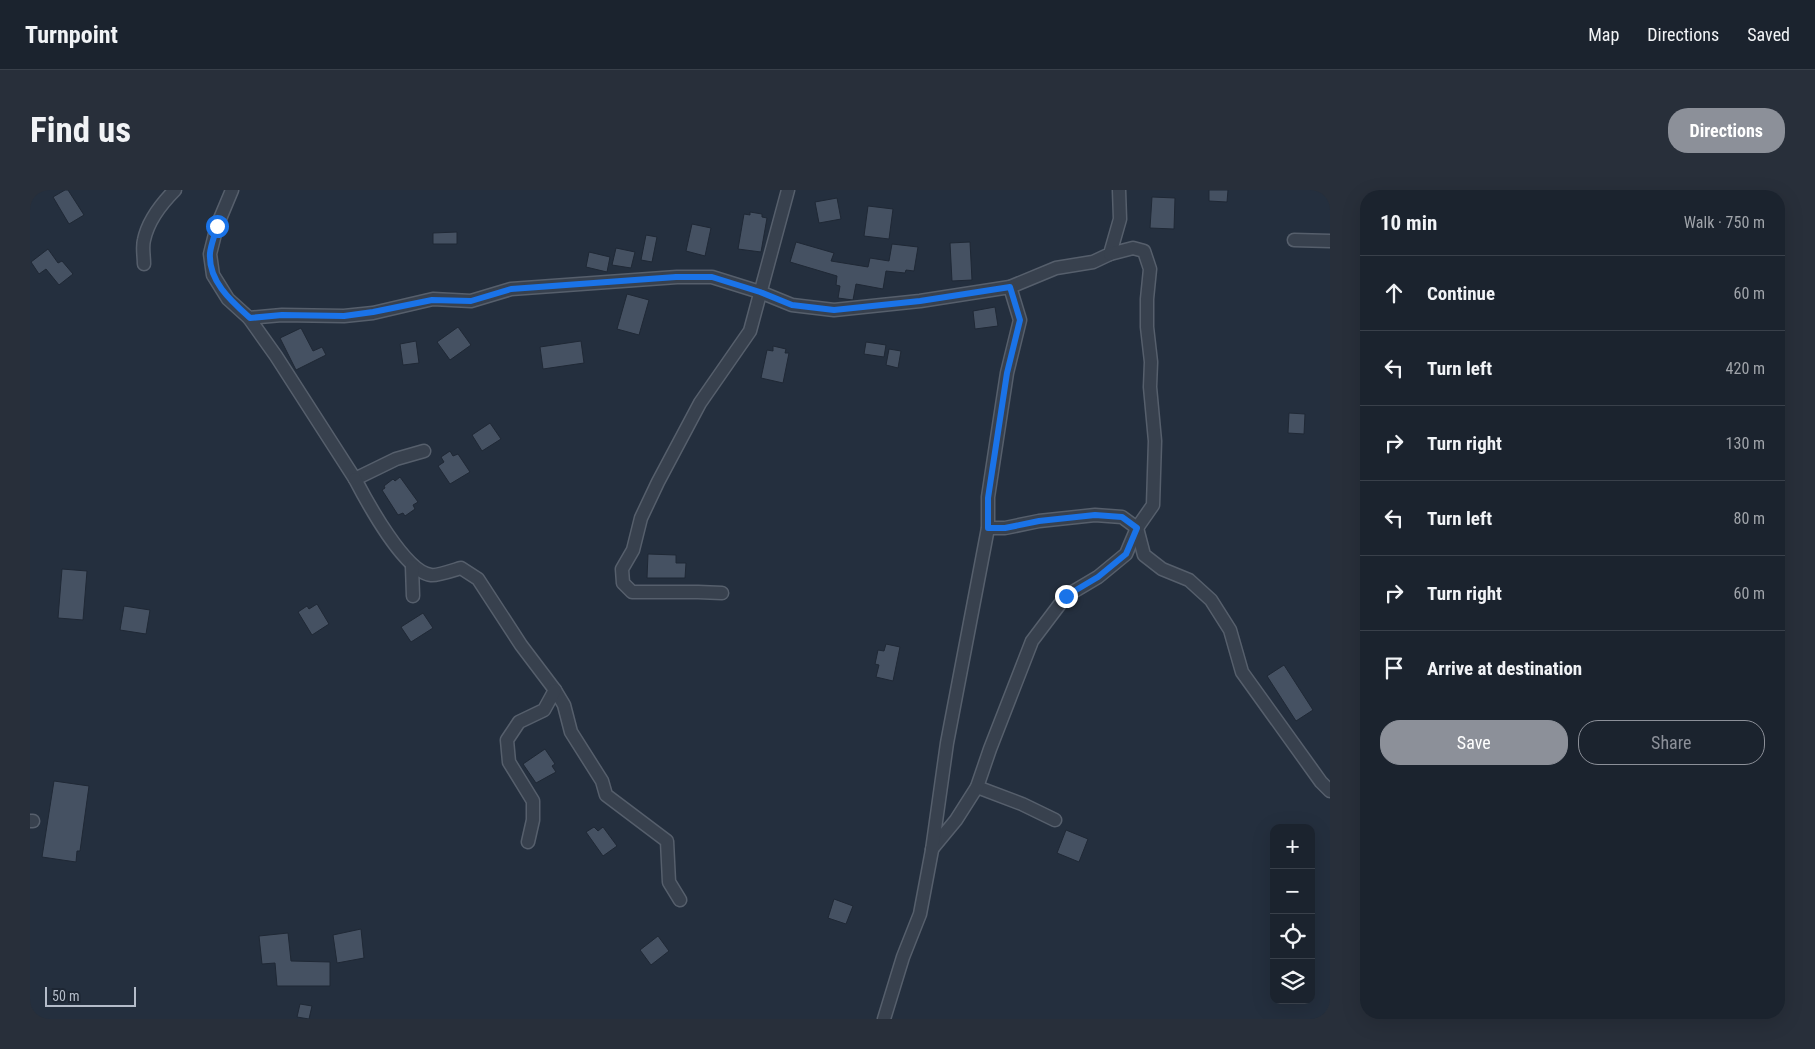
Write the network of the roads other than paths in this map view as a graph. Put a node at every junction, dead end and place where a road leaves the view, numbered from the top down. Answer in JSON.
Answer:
{"nodes":[{"id":1,"x":175,"y":190,"type":"edge"},
{"id":2,"x":232,"y":190,"type":"edge"},
{"id":3,"x":788,"y":190,"type":"edge"},
{"id":4,"x":1119,"y":190,"type":"edge"},
{"id":5,"x":1294,"y":240,"type":"dead end"},
{"id":6,"x":1330,"y":241,"type":"edge"},
{"id":7,"x":1110,"y":254,"type":"junction"},
{"id":8,"x":144,"y":264,"type":"dead end"},
{"id":9,"x":1010,"y":287,"type":"junction"},
{"id":10,"x":760,"y":292,"type":"junction"},
{"id":11,"x":250,"y":318,"type":"junction"},
{"id":12,"x":424,"y":451,"type":"dead end"},
{"id":13,"x":355,"y":479,"type":"junction"},
{"id":14,"x":988,"y":528,"type":"junction"},
{"id":15,"x":1137,"y":528,"type":"junction"},
{"id":16,"x":412,"y":566,"type":"junction"},
{"id":17,"x":722,"y":593,"type":"dead end"},
{"id":18,"x":413,"y":596,"type":"dead end"},
{"id":19,"x":555,"y":690,"type":"junction"},
{"id":20,"x":977,"y":787,"type":"junction"},
{"id":21,"x":1330,"y":791,"type":"edge"},
{"id":22,"x":1055,"y":820,"type":"dead end"},
{"id":23,"x":528,"y":842,"type":"dead end"},
{"id":24,"x":932,"y":850,"type":"junction"},
{"id":25,"x":680,"y":900,"type":"dead end"},
{"id":26,"x":884,"y":1019,"type":"edge"}],
"edges":[{"from":1,"to":8,"type":"street"},
{"from":2,"to":11,"type":"street"},
{"from":3,"to":10,"type":"street"},
{"from":4,"to":7,"type":"street"},
{"from":5,"to":6,"type":"street"},
{"from":7,"to":9,"type":"street"},
{"from":7,"to":15,"type":"street"},
{"from":9,"to":10,"type":"street"},
{"from":9,"to":14,"type":"street"},
{"from":10,"to":11,"type":"street"},
{"from":10,"to":17,"type":"street"},
{"from":11,"to":13,"type":"street"},
{"from":12,"to":13,"type":"street"},
{"from":13,"to":16,"type":"street"},
{"from":14,"to":15,"type":"street"},
{"from":14,"to":24,"type":"street"},
{"from":15,"to":20,"type":"street"},
{"from":15,"to":21,"type":"street"},
{"from":16,"to":18,"type":"street"},
{"from":16,"to":19,"type":"street"},
{"from":19,"to":23,"type":"street"},
{"from":19,"to":25,"type":"street"},
{"from":20,"to":22,"type":"street"},
{"from":20,"to":24,"type":"street"},
{"from":24,"to":26,"type":"street"}]}
